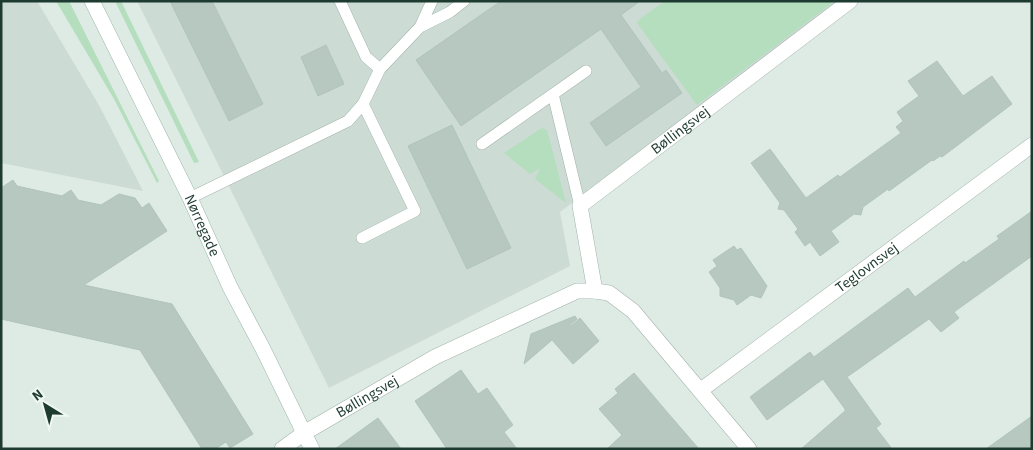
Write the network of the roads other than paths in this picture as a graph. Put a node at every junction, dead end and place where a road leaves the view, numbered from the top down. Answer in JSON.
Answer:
{"nodes":[{"id":1,"x":92,"y":1,"type":"edge"},
{"id":2,"x":340,"y":1,"type":"edge"},
{"id":3,"x":432,"y":1,"type":"edge"},
{"id":4,"x":464,"y":1,"type":"edge"},
{"id":5,"x":850,"y":1,"type":"edge"},
{"id":6,"x":420,"y":27,"type":"junction"},
{"id":7,"x":380,"y":69,"type":"junction"},
{"id":8,"x":586,"y":71,"type":"dead end"},
{"id":9,"x":553,"y":94,"type":"junction"},
{"id":10,"x":363,"y":104,"type":"junction"},
{"id":11,"x":482,"y":144,"type":"dead end"},
{"id":12,"x":1032,"y":145,"type":"edge"},
{"id":13,"x":190,"y":198,"type":"junction"},
{"id":14,"x":580,"y":206,"type":"junction"},
{"id":15,"x":362,"y":238,"type":"dead end"},
{"id":16,"x":595,"y":290,"type":"junction"},
{"id":17,"x":701,"y":390,"type":"junction"},
{"id":18,"x":304,"y":433,"type":"junction"},
{"id":19,"x":282,"y":449,"type":"edge"},
{"id":20,"x":312,"y":449,"type":"edge"},
{"id":21,"x":749,"y":449,"type":"edge"}],
"edges":[{"from":1,"to":13,"type":"street","name":"Nørregade"},
{"from":2,"to":7,"type":"lane"},
{"from":3,"to":6,"type":"lane"},
{"from":4,"to":6,"type":"lane"},
{"from":5,"to":14,"type":"street","name":"Bøllingsvej"},
{"from":6,"to":7,"type":"lane"},
{"from":7,"to":10,"type":"lane"},
{"from":8,"to":9,"type":"lane"},
{"from":9,"to":11,"type":"lane"},
{"from":9,"to":14,"type":"lane"},
{"from":10,"to":13,"type":"lane"},
{"from":10,"to":15,"type":"lane"},
{"from":12,"to":17,"type":"street","name":"Teglovnsvej"},
{"from":13,"to":18,"type":"street","name":"Nørregade"},
{"from":14,"to":16,"type":"street"},
{"from":16,"to":17,"type":"street"},
{"from":16,"to":18,"type":"street","name":"Bøllingsvej"},
{"from":17,"to":21,"type":"street"},
{"from":18,"to":19,"type":"street","name":"Bøllingsvej"},
{"from":18,"to":20,"type":"street","name":"Nørregade"}]}
